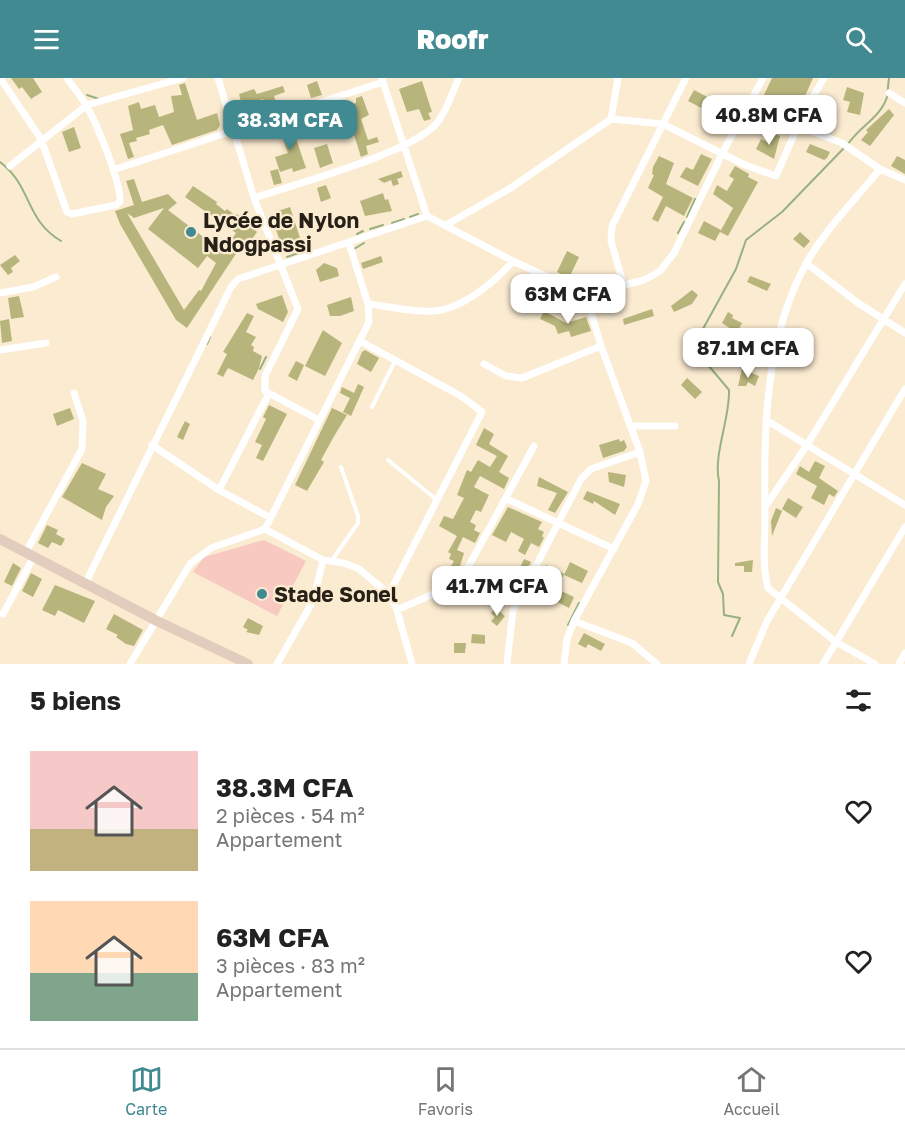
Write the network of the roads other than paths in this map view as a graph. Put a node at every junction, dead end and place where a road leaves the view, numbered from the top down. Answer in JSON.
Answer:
{"nodes":[{"id":1,"x":0,"y":78,"type":"edge"},
{"id":2,"x":67,"y":78,"type":"edge"},
{"id":3,"x":183,"y":78,"type":"edge"},
{"id":4,"x":218,"y":78,"type":"edge"},
{"id":5,"x":459,"y":78,"type":"edge"},
{"id":6,"x":618,"y":78,"type":"edge"},
{"id":7,"x":686,"y":78,"type":"edge"},
{"id":8,"x":763,"y":78,"type":"edge"},
{"id":9,"x":824,"y":78,"type":"edge"},
{"id":10,"x":382,"y":80,"type":"edge"},
{"id":11,"x":889,"y":93,"type":"dead end"},
{"id":12,"x":905,"y":103,"type":"edge"},
{"id":13,"x":87,"y":105,"type":"junction"},
{"id":14,"x":610,"y":119,"type":"junction"},
{"id":15,"x":663,"y":124,"type":"junction"},
{"id":16,"x":798,"y":126,"type":"junction"},
{"id":17,"x":234,"y":132,"type":"junction"},
{"id":18,"x":41,"y":139,"type":"junction"},
{"id":19,"x":404,"y":144,"type":"junction"},
{"id":20,"x":723,"y":152,"type":"junction"},
{"id":21,"x":10,"y":166,"type":"dead end"},
{"id":22,"x":880,"y":169,"type":"junction"},
{"id":23,"x":113,"y":170,"type":"junction"},
{"id":24,"x":905,"y":180,"type":"edge"},
{"id":25,"x":254,"y":198,"type":"junction"},
{"id":26,"x":427,"y":216,"type":"junction"},
{"id":27,"x":446,"y":225,"type":"junction"},
{"id":28,"x":349,"y":243,"type":"junction"},
{"id":29,"x":513,"y":261,"type":"junction"},
{"id":30,"x":280,"y":263,"type":"junction"},
{"id":31,"x":806,"y":263,"type":"junction"},
{"id":32,"x":56,"y":277,"type":"dead end"},
{"id":33,"x":905,"y":284,"type":"edge"},
{"id":34,"x":624,"y":286,"type":"junction"},
{"id":35,"x":0,"y":293,"type":"edge"},
{"id":36,"x":586,"y":295,"type":"junction"},
{"id":37,"x":368,"y":304,"type":"junction"},
{"id":38,"x":884,"y":320,"type":"junction"},
{"id":39,"x":905,"y":333,"type":"edge"},
{"id":40,"x":360,"y":341,"type":"junction"},
{"id":41,"x":46,"y":343,"type":"dead end"},
{"id":42,"x":601,"y":346,"type":"junction"},
{"id":43,"x":0,"y":350,"type":"edge"},
{"id":44,"x":396,"y":360,"type":"junction"},
{"id":45,"x":484,"y":364,"type":"dead end"},
{"id":46,"x":905,"y":389,"type":"edge"},
{"id":47,"x":74,"y":393,"type":"dead end"},
{"id":48,"x":268,"y":395,"type":"junction"},
{"id":49,"x":372,"y":407,"type":"dead end"},
{"id":50,"x":320,"y":420,"type":"junction"},
{"id":51,"x":766,"y":420,"type":"junction"},
{"id":52,"x":630,"y":426,"type":"junction"},
{"id":53,"x":675,"y":426,"type":"dead end"},
{"id":54,"x":152,"y":445,"type":"junction"},
{"id":55,"x":807,"y":445,"type":"junction"},
{"id":56,"x":534,"y":446,"type":"dead end"},
{"id":57,"x":640,"y":452,"type":"junction"},
{"id":58,"x":388,"y":460,"type":"dead end"},
{"id":59,"x":341,"y":467,"type":"dead end"},
{"id":60,"x":856,"y":476,"type":"junction"},
{"id":61,"x":219,"y":490,"type":"junction"},
{"id":62,"x":507,"y":499,"type":"junction"},
{"id":63,"x":438,"y":500,"type":"junction"},
{"id":64,"x":905,"y":505,"type":"edge"},
{"id":65,"x":765,"y":507,"type":"junction"},
{"id":66,"x":269,"y":517,"type":"junction"},
{"id":67,"x":560,"y":522,"type":"junction"},
{"id":68,"x":905,"y":527,"type":"edge"},
{"id":69,"x":265,"y":529,"type":"junction"},
{"id":70,"x":0,"y":539,"type":"edge"},
{"id":71,"x":614,"y":549,"type":"junction"},
{"id":72,"x":30,"y":554,"type":"junction"},
{"id":73,"x":323,"y":560,"type":"junction"},
{"id":74,"x":332,"y":560,"type":"junction"},
{"id":75,"x":85,"y":584,"type":"junction"},
{"id":76,"x":389,"y":594,"type":"junction"},
{"id":77,"x":781,"y":601,"type":"junction"},
{"id":78,"x":397,"y":610,"type":"junction"},
{"id":79,"x":1,"y":616,"type":"edge"},
{"id":80,"x":158,"y":621,"type":"junction"},
{"id":81,"x":574,"y":621,"type":"junction"},
{"id":82,"x":836,"y":642,"type":"junction"},
{"id":83,"x":905,"y":653,"type":"edge"},
{"id":84,"x":236,"y":661,"type":"edge"},
{"id":85,"x":130,"y":664,"type":"edge"},
{"id":86,"x":248,"y":664,"type":"edge"},
{"id":87,"x":278,"y":664,"type":"edge"},
{"id":88,"x":412,"y":664,"type":"edge"},
{"id":89,"x":507,"y":664,"type":"edge"},
{"id":90,"x":564,"y":664,"type":"edge"},
{"id":91,"x":657,"y":664,"type":"edge"},
{"id":92,"x":749,"y":664,"type":"edge"},
{"id":93,"x":823,"y":664,"type":"edge"},
{"id":94,"x":875,"y":664,"type":"edge"},
{"id":95,"x":899,"y":664,"type":"edge"}],
"edges":[{"from":1,"to":18,"type":"street"},
{"from":2,"to":13,"type":"street"},
{"from":3,"to":13,"type":"street"},
{"from":4,"to":17,"type":"street"},
{"from":5,"to":19,"type":"street"},
{"from":6,"to":14,"type":"street"},
{"from":7,"to":15,"type":"street"},
{"from":8,"to":20,"type":"street"},
{"from":9,"to":16,"type":"street"},
{"from":10,"to":17,"type":"street"},
{"from":10,"to":19,"type":"street"},
{"from":11,"to":12,"type":"street"},
{"from":13,"to":18,"type":"street"},
{"from":13,"to":23,"type":"street"},
{"from":14,"to":15,"type":"street"},
{"from":14,"to":27,"type":"street"},
{"from":15,"to":20,"type":"street"},
{"from":15,"to":34,"type":"street"},
{"from":16,"to":20,"type":"street"},
{"from":16,"to":22,"type":"street"},
{"from":17,"to":23,"type":"street"},
{"from":17,"to":25,"type":"street"},
{"from":18,"to":21,"type":"street"},
{"from":18,"to":23,"type":"street"},
{"from":19,"to":25,"type":"street"},
{"from":19,"to":26,"type":"street"},
{"from":20,"to":34,"type":"street"},
{"from":22,"to":24,"type":"street"},
{"from":22,"to":31,"type":"street"},
{"from":25,"to":30,"type":"street"},
{"from":26,"to":27,"type":"street"},
{"from":26,"to":28,"type":"street"},
{"from":27,"to":29,"type":"street"},
{"from":28,"to":30,"type":"street"},
{"from":28,"to":37,"type":"street"},
{"from":29,"to":36,"type":"street"},
{"from":29,"to":37,"type":"street"},
{"from":30,"to":48,"type":"street"},
{"from":30,"to":54,"type":"street"},
{"from":31,"to":38,"type":"street"},
{"from":31,"to":51,"type":"street"},
{"from":32,"to":35,"type":"street"},
{"from":33,"to":38,"type":"street"},
{"from":34,"to":36,"type":"street"},
{"from":36,"to":42,"type":"street"},
{"from":37,"to":40,"type":"street"},
{"from":38,"to":39,"type":"street"},
{"from":38,"to":55,"type":"street"},
{"from":40,"to":44,"type":"street"},
{"from":40,"to":50,"type":"street"},
{"from":41,"to":43,"type":"street"},
{"from":42,"to":45,"type":"street"},
{"from":42,"to":52,"type":"street"},
{"from":44,"to":49,"type":"lane"},
{"from":44,"to":63,"type":"street"},
{"from":46,"to":60,"type":"street"},
{"from":47,"to":72,"type":"street"},
{"from":48,"to":50,"type":"street"},
{"from":48,"to":61,"type":"street"},
{"from":50,"to":66,"type":"street"},
{"from":51,"to":55,"type":"street"},
{"from":51,"to":65,"type":"street"},
{"from":52,"to":53,"type":"street"},
{"from":52,"to":57,"type":"street"},
{"from":54,"to":61,"type":"street"},
{"from":54,"to":75,"type":"street"},
{"from":55,"to":60,"type":"street"},
{"from":55,"to":65,"type":"street"},
{"from":56,"to":62,"type":"street"},
{"from":57,"to":67,"type":"street"},
{"from":57,"to":71,"type":"street"},
{"from":58,"to":63,"type":"lane"},
{"from":59,"to":74,"type":"lane"},
{"from":60,"to":64,"type":"street"},
{"from":60,"to":77,"type":"street"},
{"from":61,"to":66,"type":"street"},
{"from":62,"to":67,"type":"street"},
{"from":62,"to":78,"type":"street"},
{"from":63,"to":76,"type":"street"},
{"from":65,"to":77,"type":"street"},
{"from":66,"to":69,"type":"street"},
{"from":67,"to":71,"type":"street"},
{"from":67,"to":89,"type":"street"},
{"from":68,"to":82,"type":"street"},
{"from":69,"to":73,"type":"street"},
{"from":69,"to":80,"type":"street"},
{"from":70,"to":72,"type":"main road"},
{"from":71,"to":81,"type":"street"},
{"from":72,"to":75,"type":"main road"},
{"from":72,"to":79,"type":"street"},
{"from":73,"to":74,"type":"street"},
{"from":73,"to":87,"type":"street"},
{"from":74,"to":76,"type":"street"},
{"from":75,"to":80,"type":"main road"},
{"from":76,"to":78,"type":"street"},
{"from":77,"to":82,"type":"street"},
{"from":77,"to":92,"type":"street"},
{"from":78,"to":88,"type":"street"},
{"from":80,"to":84,"type":"main road"},
{"from":80,"to":85,"type":"street"},
{"from":81,"to":90,"type":"street"},
{"from":81,"to":91,"type":"street"},
{"from":82,"to":93,"type":"street"},
{"from":82,"to":94,"type":"street"},
{"from":83,"to":95,"type":"street"},
{"from":84,"to":86,"type":"main road"}]}
